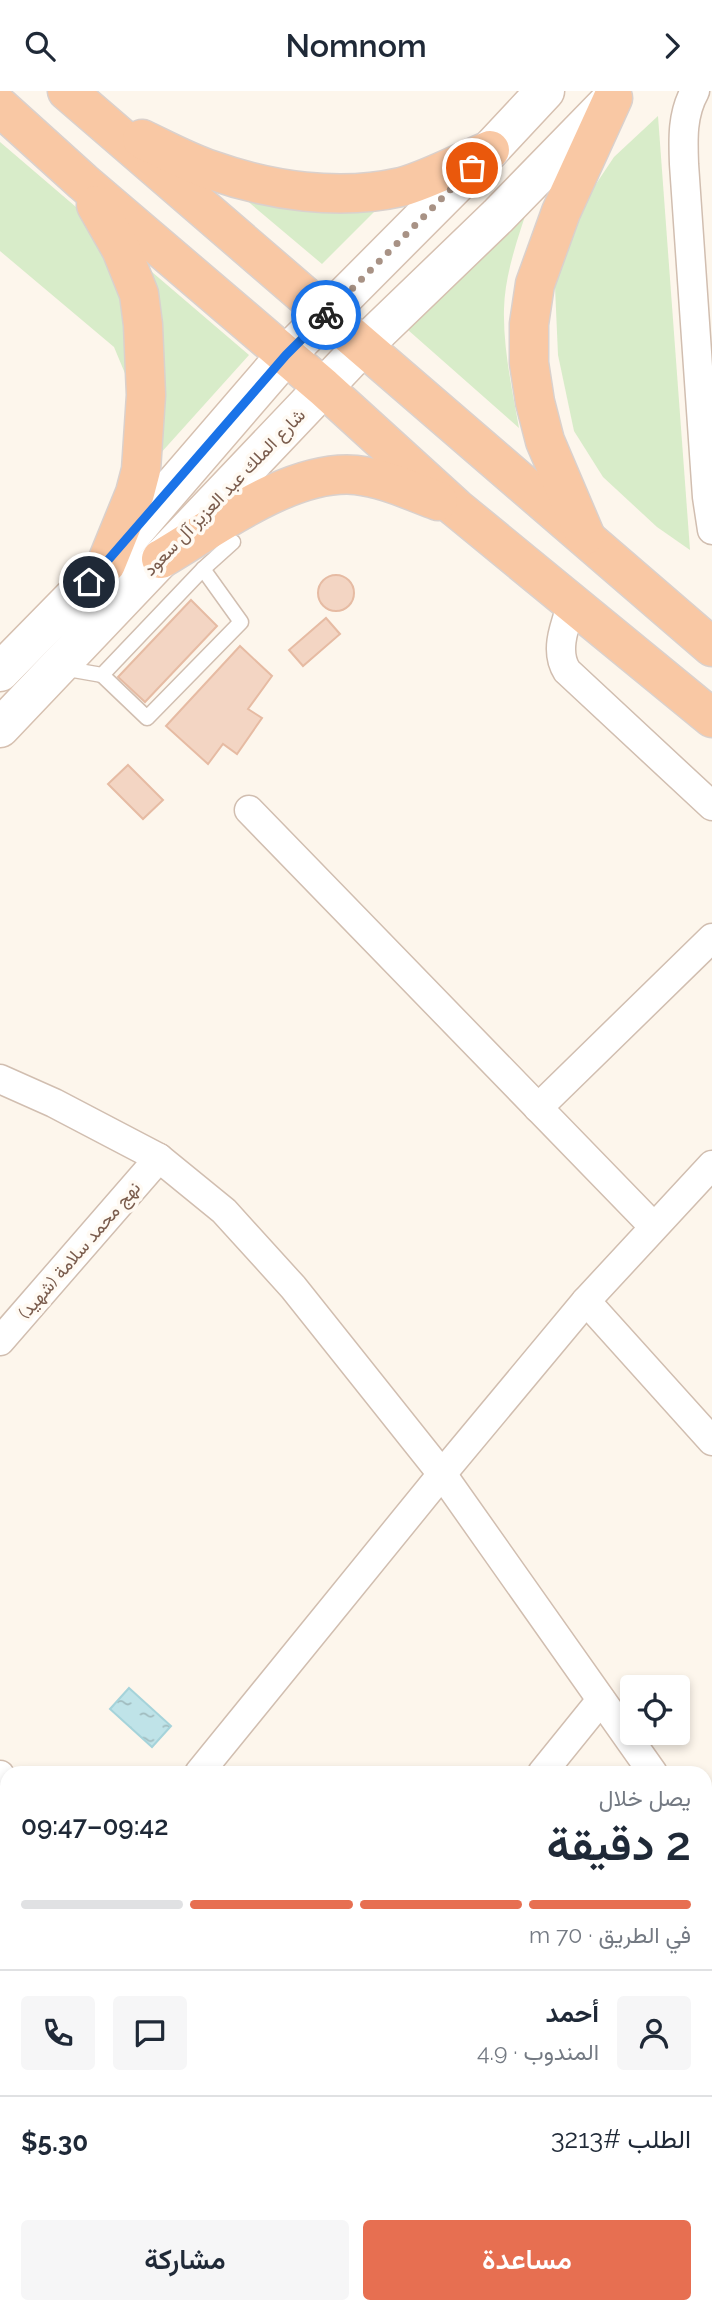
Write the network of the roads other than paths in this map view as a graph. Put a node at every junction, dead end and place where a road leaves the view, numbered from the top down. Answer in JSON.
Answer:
{"nodes":[{"id":1,"x":67,"y":91,"type":"edge"},
{"id":2,"x":544,"y":91,"type":"edge"},
{"id":3,"x":695,"y":91,"type":"edge"},
{"id":4,"x":616,"y":94,"type":"edge"},
{"id":5,"x":0,"y":107,"type":"edge"},
{"id":6,"x":104,"y":122,"type":"junction"},
{"id":7,"x":490,"y":150,"type":"junction"},
{"id":8,"x":83,"y":182,"type":"junction"},
{"id":9,"x":326,"y":316,"type":"junction"},
{"id":10,"x":362,"y":347,"type":"junction"},
{"id":11,"x":286,"y":355,"type":"junction"},
{"id":12,"x":323,"y":387,"type":"junction"},
{"id":13,"x":456,"y":508,"type":"junction"},
{"id":14,"x":712,"y":530,"type":"edge"},
{"id":15,"x":233,"y":541,"type":"dead end"},
{"id":16,"x":589,"y":543,"type":"junction"},
{"id":17,"x":160,"y":559,"type":"junction"},
{"id":18,"x":106,"y":564,"type":"junction"},
{"id":19,"x":203,"y":569,"type":"junction"},
{"id":20,"x":572,"y":604,"type":"junction"},
{"id":21,"x":712,"y":647,"type":"edge"},
{"id":22,"x":57,"y":667,"type":"junction"},
{"id":23,"x":0,"y":672,"type":"edge"},
{"id":24,"x":102,"y":675,"type":"junction"},
{"id":25,"x":712,"y":717,"type":"edge"},
{"id":26,"x":0,"y":728,"type":"edge"},
{"id":27,"x":712,"y":806,"type":"edge"},
{"id":28,"x":249,"y":810,"type":"dead end"},
{"id":29,"x":712,"y":938,"type":"edge"},
{"id":30,"x":0,"y":1079,"type":"edge"},
{"id":31,"x":538,"y":1108,"type":"junction"},
{"id":32,"x":159,"y":1158,"type":"junction"},
{"id":33,"x":712,"y":1165,"type":"edge"},
{"id":34,"x":653,"y":1226,"type":"junction"},
{"id":35,"x":586,"y":1301,"type":"junction"},
{"id":36,"x":0,"y":1341,"type":"edge"},
{"id":37,"x":712,"y":1441,"type":"edge"},
{"id":38,"x":442,"y":1474,"type":"junction"},
{"id":39,"x":601,"y":1700,"type":"junction"},
{"id":40,"x":205,"y":1766,"type":"edge"},
{"id":41,"x":548,"y":1766,"type":"edge"},
{"id":42,"x":648,"y":1766,"type":"edge"}],
"edges":[{"from":1,"to":6,"type":"highway"},
{"from":2,"to":7,"type":"main road","name":"شارع الملك عبد العزيز آل سعود"},
{"from":3,"to":14,"type":"street"},
{"from":4,"to":10,"type":"main road","name":"شارع الملك عبد العزيز آل سعود"},
{"from":4,"to":16,"type":"highway"},
{"from":5,"to":8,"type":"highway"},
{"from":6,"to":7,"type":"highway"},
{"from":6,"to":9,"type":"highway"},
{"from":7,"to":9,"type":"main road","name":"شارع الملك عبد العزيز آل سعود"},
{"from":8,"to":11,"type":"highway"},
{"from":8,"to":18,"type":"highway"},
{"from":9,"to":10,"type":"highway"},
{"from":9,"to":11,"type":"main road","name":"شارع الملك عبد العزيز آل سعود"},
{"from":10,"to":12,"type":"main road","name":"شارع الملك عبد العزيز آل سعود"},
{"from":10,"to":16,"type":"highway"},
{"from":11,"to":12,"type":"highway"},
{"from":11,"to":18,"type":"main road","name":"شارع الملك عبد العزيز آل سعود"},
{"from":12,"to":13,"type":"highway"},
{"from":12,"to":17,"type":"main road","name":"شارع الملك عبد العزيز آل سعود"},
{"from":13,"to":17,"type":"highway"},
{"from":13,"to":20,"type":"highway"},
{"from":15,"to":19,"type":"lane"},
{"from":16,"to":21,"type":"highway"},
{"from":17,"to":22,"type":"main road","name":"شارع الملك عبد العزيز آل سعود"},
{"from":18,"to":23,"type":"main road","name":"شارع الملك عبد العزيز آل سعود"},
{"from":19,"to":24,"type":"lane"},
{"from":19,"to":24,"type":"lane"},
{"from":20,"to":25,"type":"highway"},
{"from":20,"to":27,"type":"street"},
{"from":22,"to":24,"type":"lane"},
{"from":22,"to":26,"type":"main road","name":"شارع الملك عبد العزيز آل سعود"},
{"from":28,"to":31,"type":"street"},
{"from":29,"to":31,"type":"street"},
{"from":30,"to":32,"type":"street"},
{"from":31,"to":34,"type":"street"},
{"from":32,"to":36,"type":"street","name":"نهج محمد سلامة (شهيد)"},
{"from":32,"to":38,"type":"street"},
{"from":33,"to":34,"type":"street"},
{"from":34,"to":35,"type":"street"},
{"from":35,"to":37,"type":"street"},
{"from":35,"to":38,"type":"street"},
{"from":38,"to":39,"type":"street"},
{"from":38,"to":40,"type":"street"},
{"from":39,"to":41,"type":"street"},
{"from":39,"to":42,"type":"street"}]}
